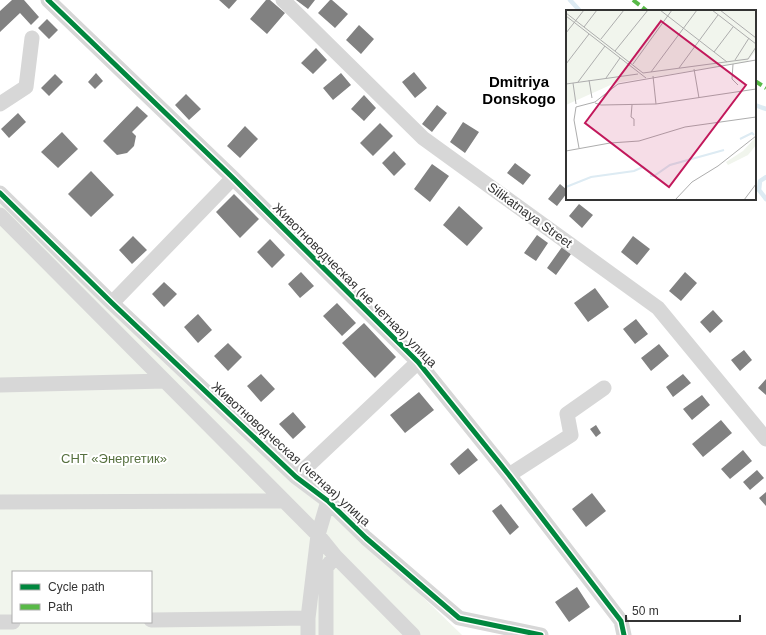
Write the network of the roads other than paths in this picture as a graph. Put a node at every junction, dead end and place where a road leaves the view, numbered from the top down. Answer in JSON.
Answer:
{"nodes":[{"id":1,"x":48,"y":0,"type":"edge"},
{"id":2,"x":283,"y":0,"type":"edge"},
{"id":3,"x":32,"y":38,"type":"dead end"},
{"id":4,"x":0,"y":104,"type":"edge"},
{"id":5,"x":233,"y":178,"type":"junction"},
{"id":6,"x":0,"y":193,"type":"edge"},
{"id":7,"x":0,"y":215,"type":"edge"},
{"id":8,"x":112,"y":303,"type":"junction"},
{"id":9,"x":418,"y":362,"type":"junction"},
{"id":10,"x":165,"y":381,"type":"junction"},
{"id":11,"x":0,"y":385,"type":"edge"},
{"id":12,"x":604,"y":388,"type":"dead end"},
{"id":13,"x":766,"y":439,"type":"edge"},
{"id":14,"x":509,"y":475,"type":"junction"},
{"id":15,"x":296,"y":477,"type":"junction"},
{"id":16,"x":284,"y":501,"type":"junction"},
{"id":17,"x":328,"y":501,"type":"junction"},
{"id":18,"x":0,"y":502,"type":"edge"},
{"id":19,"x":318,"y":535,"type":"junction"},
{"id":20,"x":335,"y":556,"type":"junction"},
{"id":21,"x":308,"y":618,"type":"junction"},
{"id":22,"x":152,"y":620,"type":"edge"},
{"id":23,"x":0,"y":622,"type":"edge"},
{"id":24,"x":12,"y":622,"type":"edge"},
{"id":25,"x":308,"y":635,"type":"edge"},
{"id":26,"x":326,"y":635,"type":"edge"},
{"id":27,"x":413,"y":635,"type":"edge"},
{"id":28,"x":541,"y":635,"type":"edge"},
{"id":29,"x":624,"y":635,"type":"edge"}],
"edges":[{"from":1,"to":5,"type":"street","name":"Животноводческая (не четная) улица"},
{"from":2,"to":13,"type":"street","name":"Silikatnaya Street"},
{"from":3,"to":4,"type":"street"},
{"from":5,"to":8,"type":"street"},
{"from":5,"to":9,"type":"street","name":"Животноводческая (не четная) улица"},
{"from":6,"to":8,"type":"street","name":"Животноводческая (четная) улица"},
{"from":7,"to":10,"type":"street"},
{"from":8,"to":15,"type":"street","name":"Животноводческая (четная) улица"},
{"from":9,"to":14,"type":"street","name":"Животноводческая (не четная) улица"},
{"from":9,"to":15,"type":"street"},
{"from":10,"to":11,"type":"street"},
{"from":10,"to":16,"type":"street"},
{"from":12,"to":14,"type":"street"},
{"from":14,"to":29,"type":"street","name":"Животноводческая (не четная) улица"},
{"from":15,"to":17,"type":"street","name":"Животноводческая (четная) улица"},
{"from":16,"to":18,"type":"street"},
{"from":16,"to":19,"type":"street"},
{"from":17,"to":19,"type":"street"},
{"from":17,"to":28,"type":"street","name":"Животноводческая (четная) улица"},
{"from":19,"to":20,"type":"street"},
{"from":19,"to":21,"type":"street"},
{"from":20,"to":26,"type":"street"},
{"from":20,"to":27,"type":"street"},
{"from":21,"to":22,"type":"street"},
{"from":21,"to":25,"type":"street"},
{"from":23,"to":24,"type":"street"}]}
